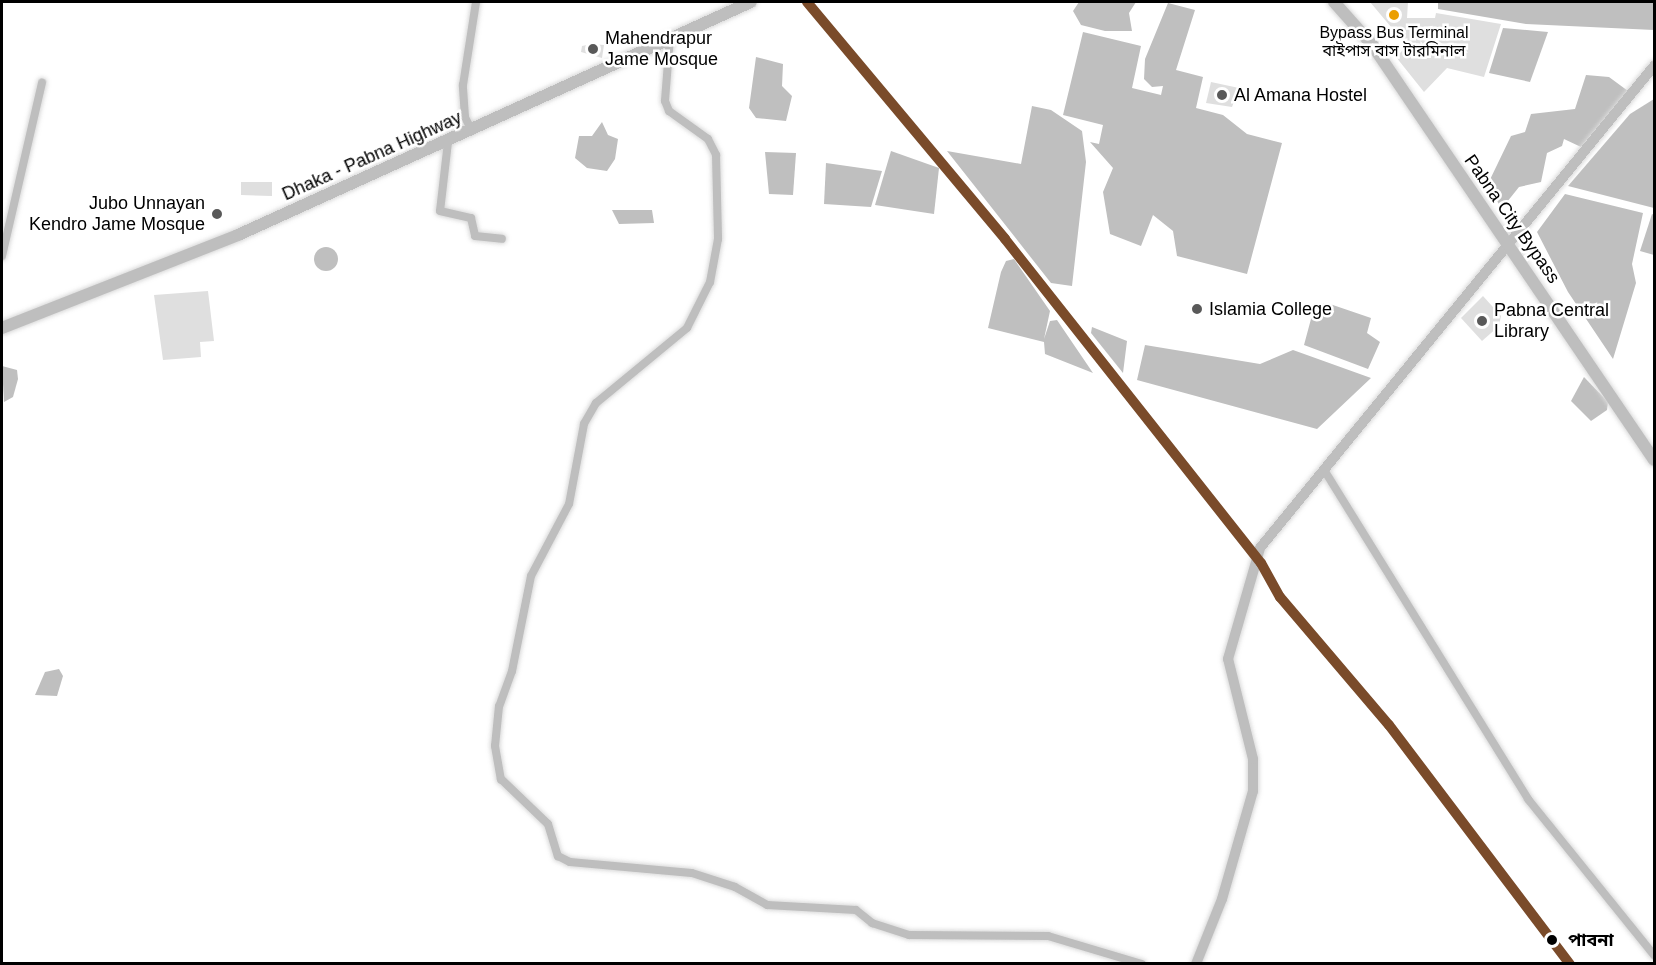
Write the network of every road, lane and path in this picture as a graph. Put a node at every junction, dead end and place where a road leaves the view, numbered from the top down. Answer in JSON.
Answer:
{"nodes":[{"id":1,"x":476,"y":2,"type":"edge"},
{"id":2,"x":751,"y":2,"type":"edge"},
{"id":3,"x":1334,"y":2,"type":"edge"},
{"id":4,"x":670,"y":37,"type":"junction"},
{"id":5,"x":1654,"y":66,"type":"edge"},
{"id":6,"x":42,"y":83,"type":"dead end"},
{"id":7,"x":472,"y":131,"type":"junction"},
{"id":8,"x":448,"y":142,"type":"junction"},
{"id":9,"x":502,"y":239,"type":"dead end"},
{"id":10,"x":1509,"y":243,"type":"junction"},
{"id":11,"x":2,"y":256,"type":"edge"},
{"id":12,"x":2,"y":328,"type":"edge"},
{"id":13,"x":1654,"y":460,"type":"edge"},
{"id":14,"x":1326,"y":473,"type":"junction"},
{"id":15,"x":1654,"y":955,"type":"edge"},
{"id":16,"x":1142,"y":963,"type":"edge"},
{"id":17,"x":1196,"y":963,"type":"edge"}],
"edges":[{"from":1,"to":7,"type":"street"},
{"from":2,"to":4,"type":"highway","name":"Dhaka - Pabna Highway"},
{"from":3,"to":10,"type":"highway","name":"Pabna City Bypass"},
{"from":4,"to":7,"type":"highway","name":"Dhaka - Pabna Highway"},
{"from":4,"to":16,"type":"street"},
{"from":5,"to":10,"type":"main road"},
{"from":6,"to":11,"type":"street"},
{"from":7,"to":8,"type":"highway","name":"Dhaka - Pabna Highway"},
{"from":8,"to":9,"type":"street"},
{"from":8,"to":12,"type":"highway","name":"Dhaka - Pabna Highway"},
{"from":10,"to":13,"type":"highway","name":"Pabna City Bypass"},
{"from":10,"to":14,"type":"main road"},
{"from":14,"to":15,"type":"street"},
{"from":14,"to":17,"type":"main road"}]}
